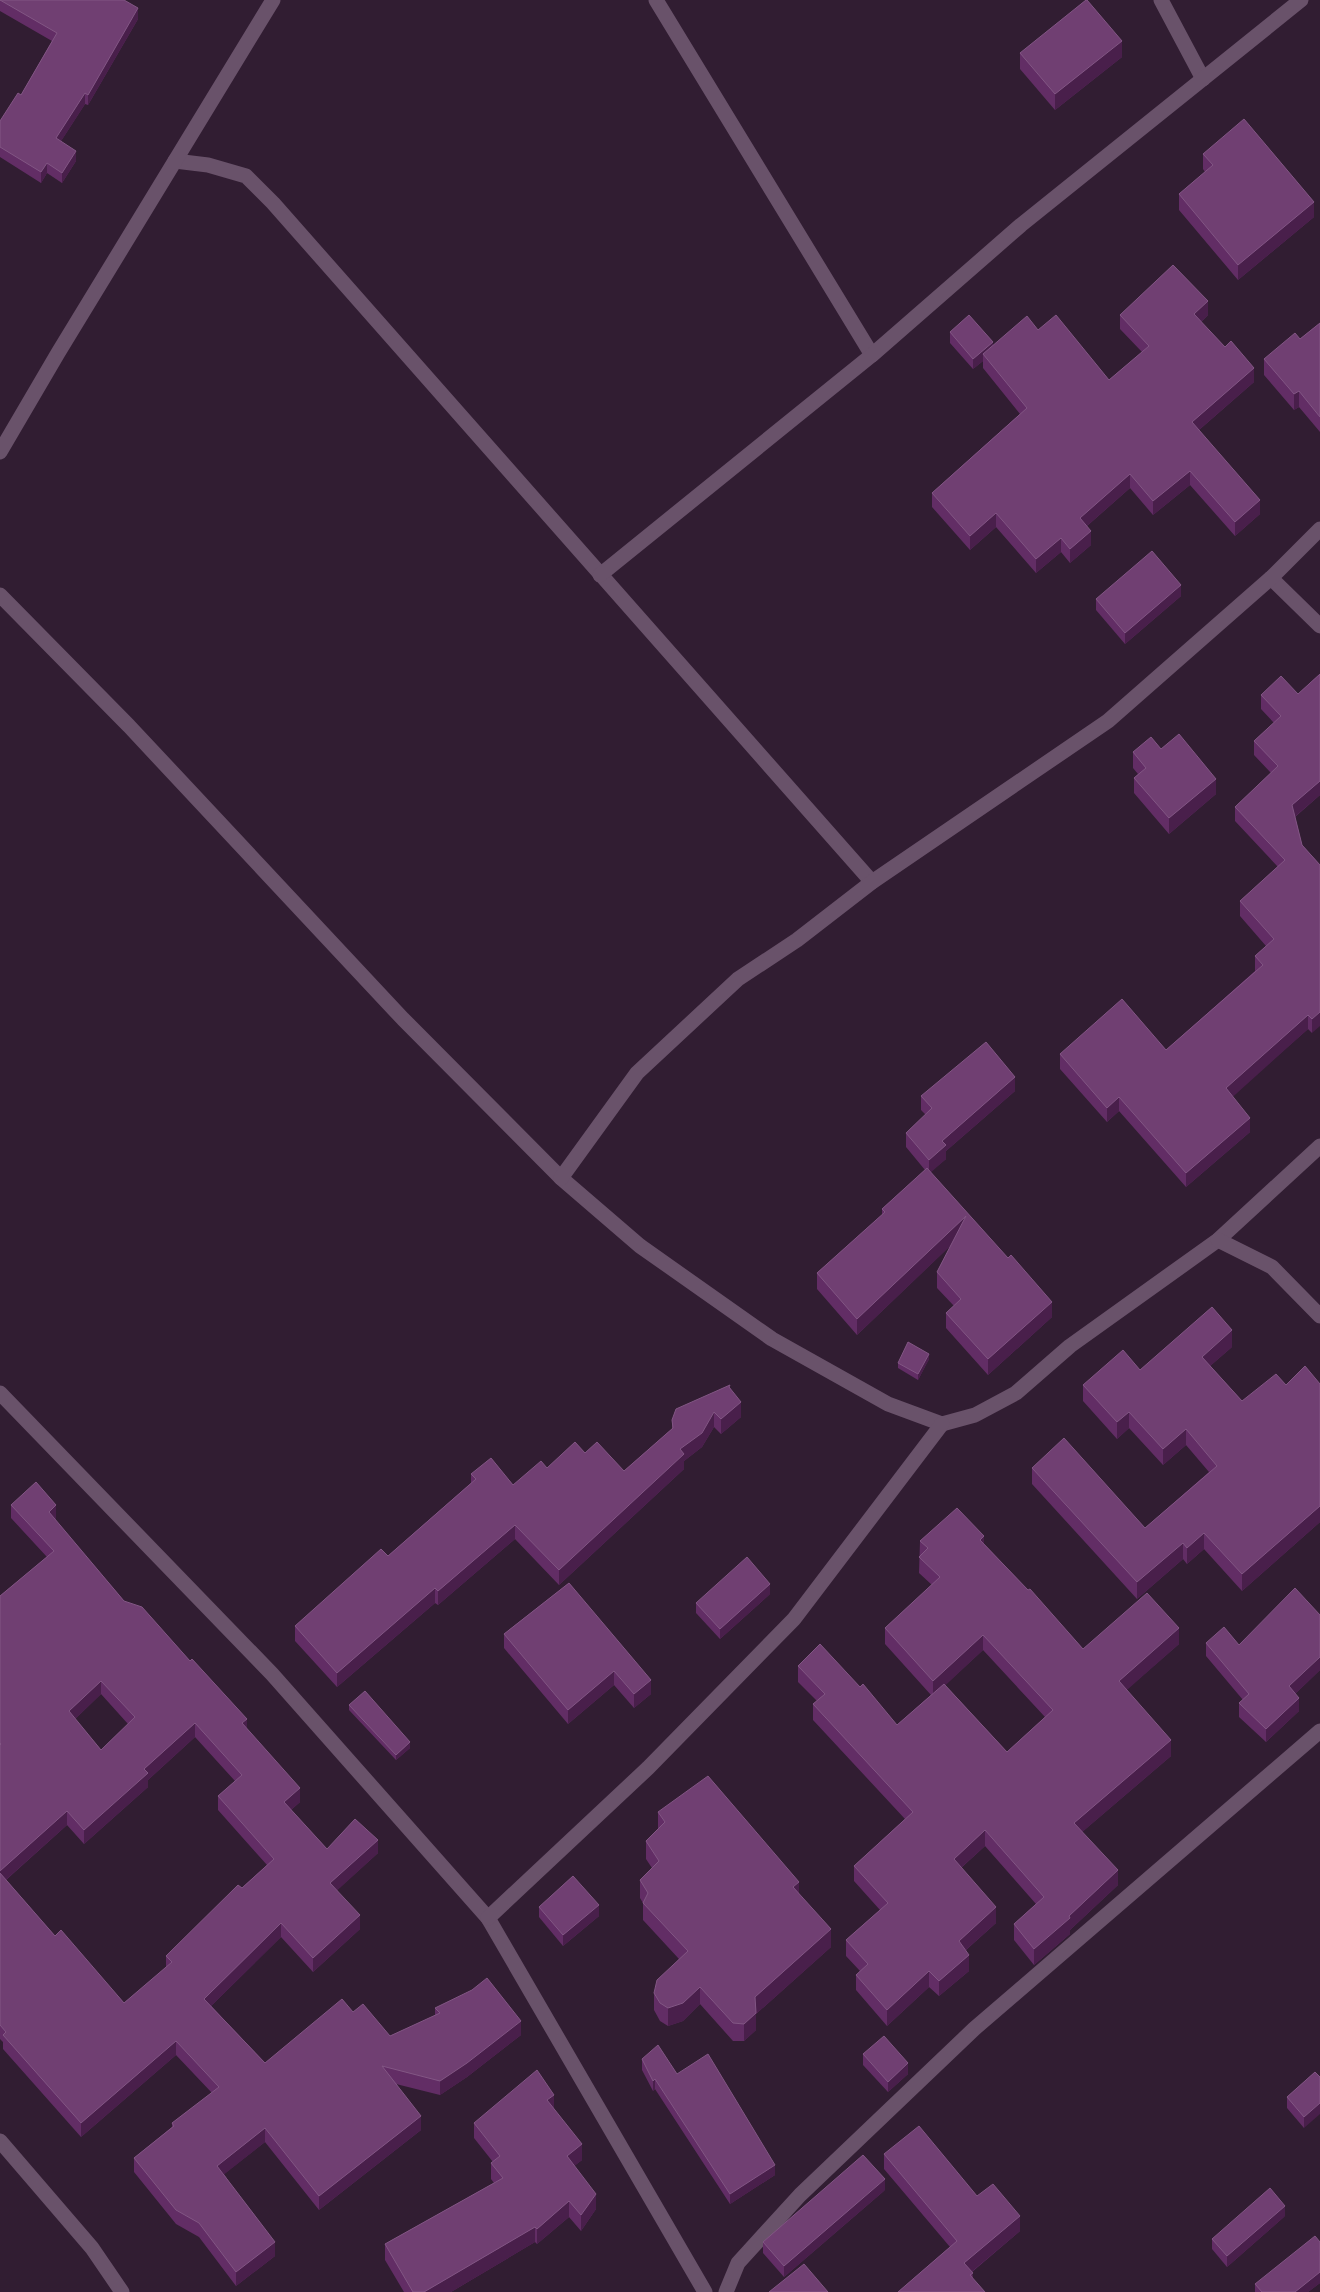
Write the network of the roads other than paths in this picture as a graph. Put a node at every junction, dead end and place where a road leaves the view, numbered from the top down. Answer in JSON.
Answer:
{"nodes":[{"id":1,"x":273,"y":0,"type":"edge"},
{"id":2,"x":656,"y":0,"type":"edge"},
{"id":3,"x":1161,"y":0,"type":"edge"},
{"id":4,"x":1301,"y":0,"type":"edge"},
{"id":5,"x":1204,"y":80,"type":"junction"},
{"id":6,"x":175,"y":161,"type":"junction"},
{"id":7,"x":872,"y":355,"type":"junction"},
{"id":8,"x":0,"y":452,"type":"edge"},
{"id":9,"x":1320,"y":529,"type":"edge"},
{"id":10,"x":600,"y":574,"type":"junction"},
{"id":11,"x":1271,"y":578,"type":"junction"},
{"id":12,"x":0,"y":595,"type":"edge"},
{"id":13,"x":1320,"y":626,"type":"edge"},
{"id":14,"x":872,"y":882,"type":"junction"},
{"id":15,"x":1320,"y":1146,"type":"edge"},
{"id":16,"x":561,"y":1178,"type":"junction"},
{"id":17,"x":1218,"y":1240,"type":"junction"},
{"id":18,"x":1320,"y":1316,"type":"edge"},
{"id":19,"x":0,"y":1393,"type":"edge"},
{"id":20,"x":942,"y":1424,"type":"junction"},
{"id":21,"x":1320,"y":1731,"type":"edge"},
{"id":22,"x":488,"y":1918,"type":"junction"},
{"id":23,"x":0,"y":2141,"type":"edge"},
{"id":24,"x":122,"y":2292,"type":"edge"},
{"id":25,"x":705,"y":2292,"type":"edge"},
{"id":26,"x":726,"y":2292,"type":"edge"}],
"edges":[{"from":1,"to":6,"type":"street"},
{"from":2,"to":7,"type":"street"},
{"from":3,"to":5,"type":"street"},
{"from":4,"to":5,"type":"street"},
{"from":5,"to":7,"type":"street"},
{"from":6,"to":8,"type":"street"},
{"from":6,"to":10,"type":"street"},
{"from":7,"to":10,"type":"street"},
{"from":9,"to":11,"type":"street"},
{"from":10,"to":14,"type":"street"},
{"from":11,"to":13,"type":"street"},
{"from":11,"to":14,"type":"street"},
{"from":12,"to":16,"type":"street"},
{"from":14,"to":16,"type":"street"},
{"from":15,"to":17,"type":"street"},
{"from":16,"to":20,"type":"street"},
{"from":17,"to":18,"type":"street"},
{"from":17,"to":20,"type":"street"},
{"from":19,"to":22,"type":"street"},
{"from":20,"to":22,"type":"street"},
{"from":21,"to":26,"type":"street"},
{"from":22,"to":25,"type":"street"},
{"from":23,"to":24,"type":"street"}]}
